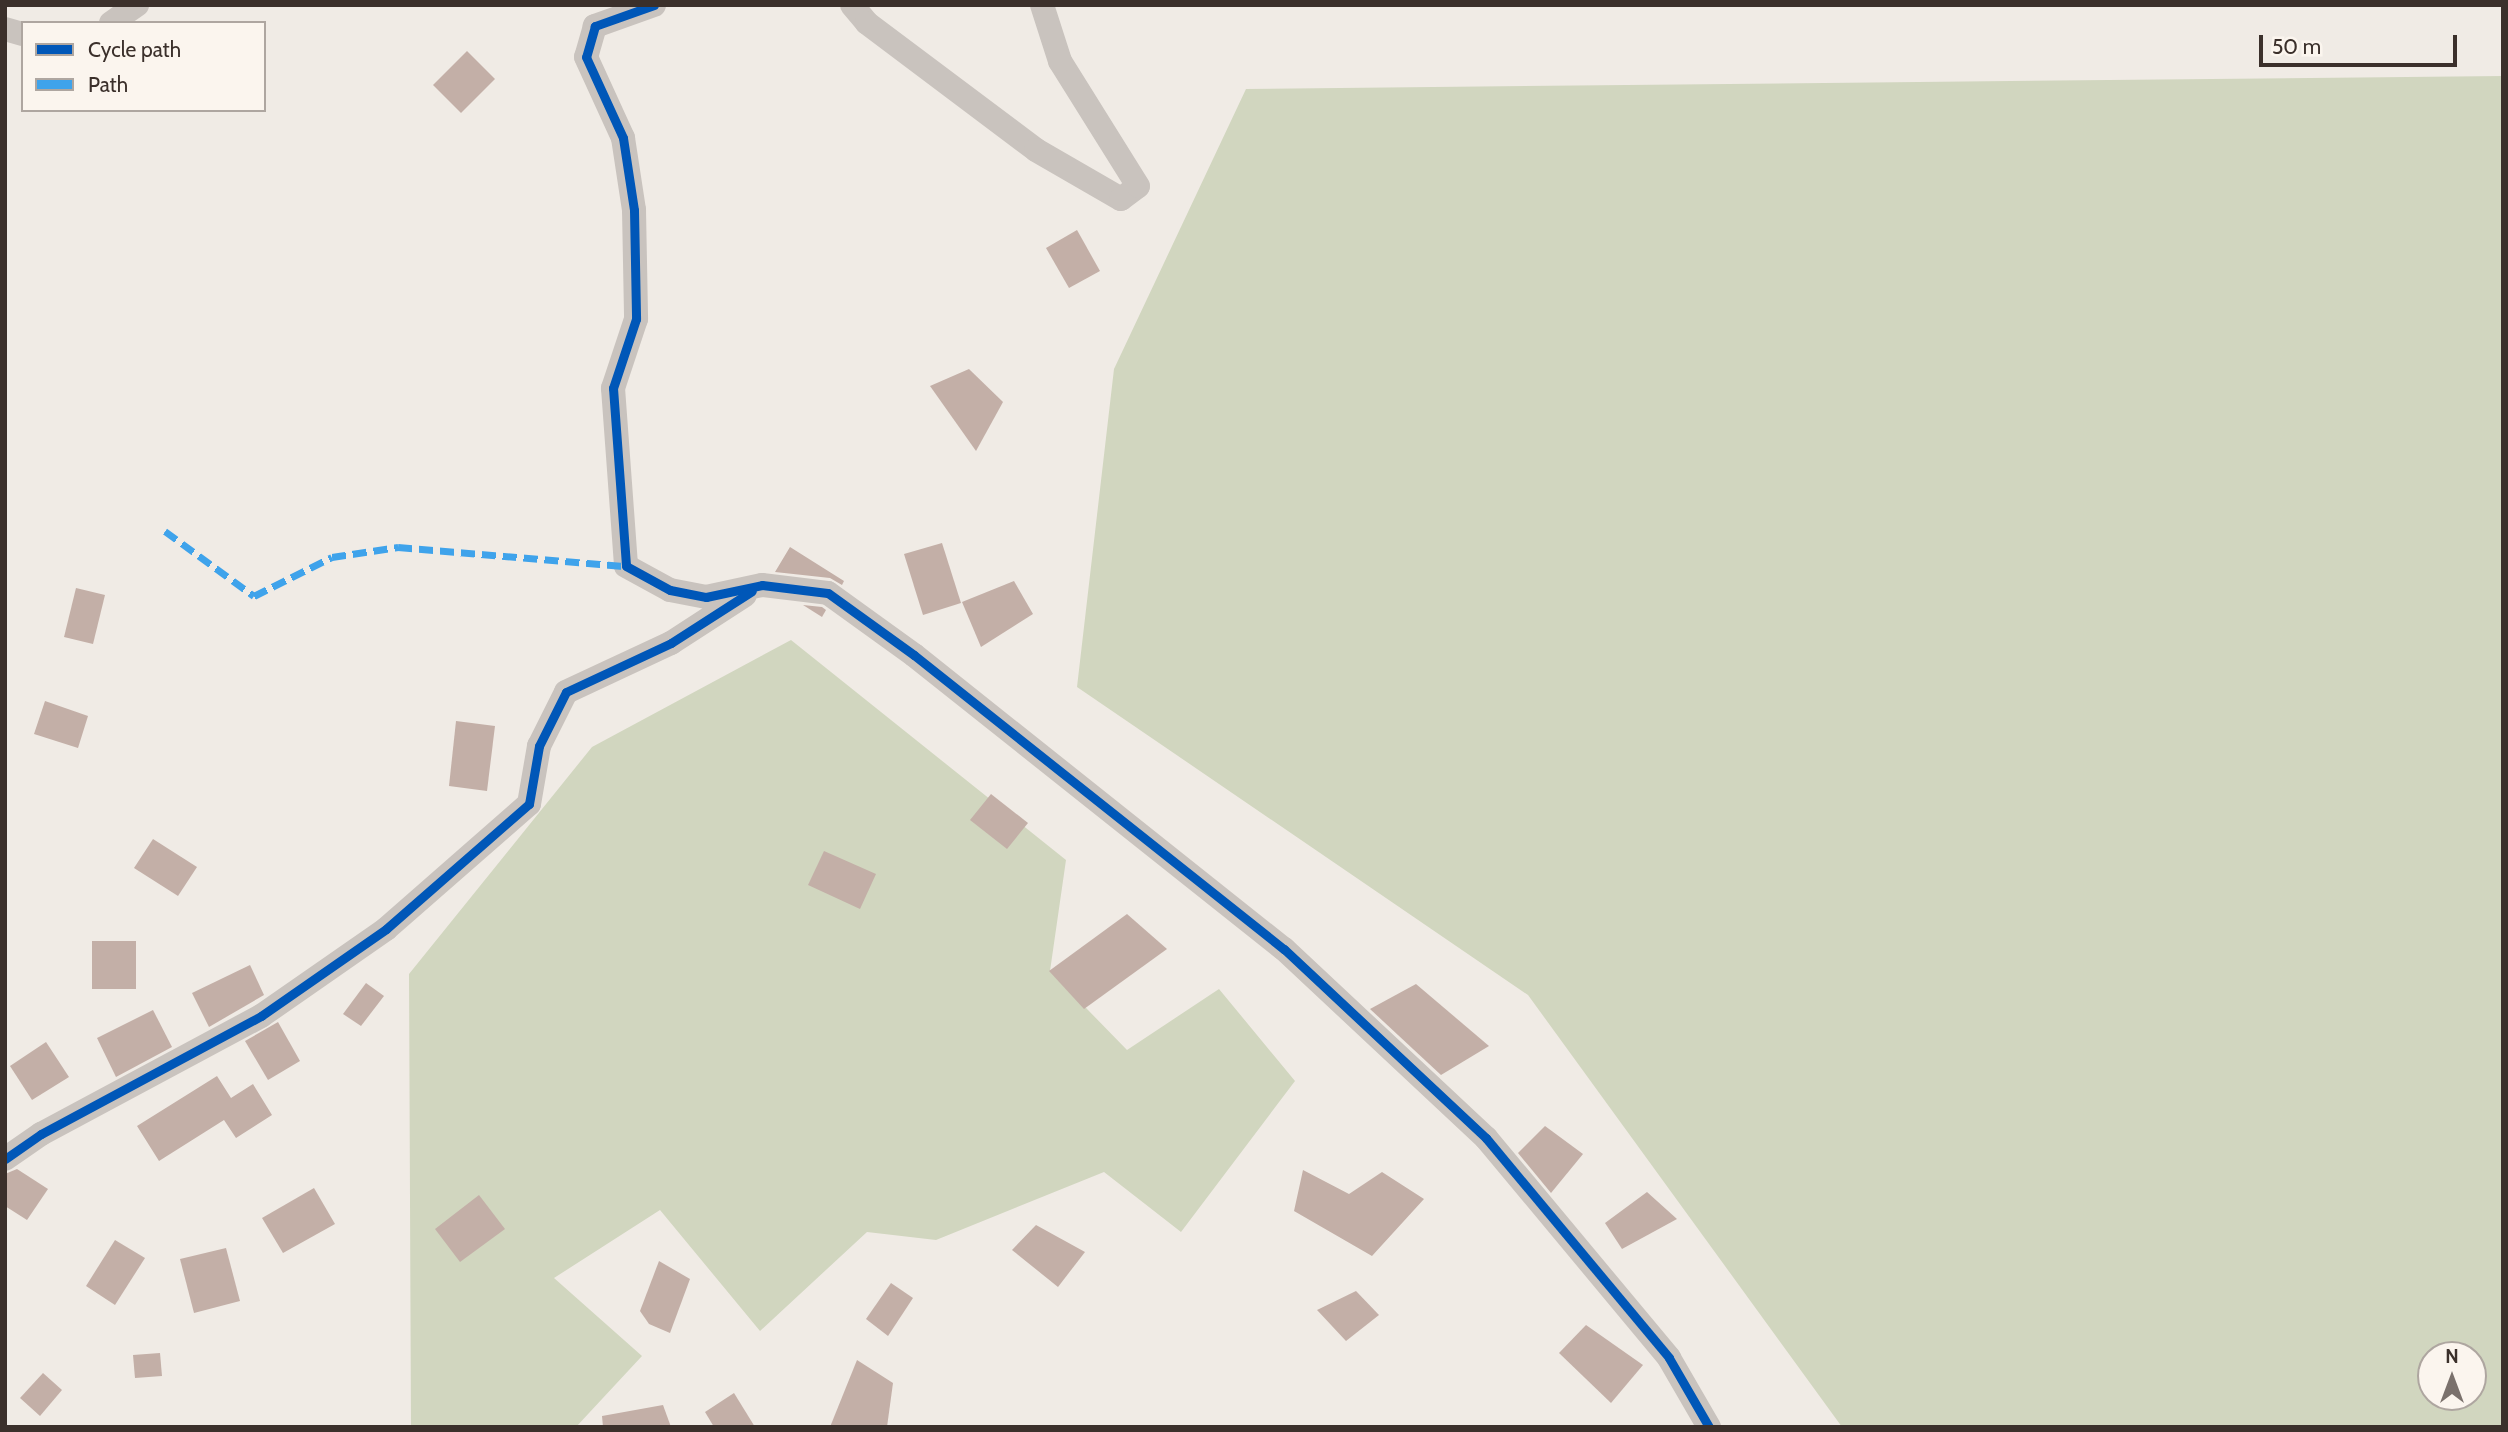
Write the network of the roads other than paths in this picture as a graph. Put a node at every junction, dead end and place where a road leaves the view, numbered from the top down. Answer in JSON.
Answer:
{"nodes":[{"id":1,"x":137,"y":5,"type":"edge"},
{"id":2,"x":654,"y":5,"type":"edge"},
{"id":3,"x":852,"y":5,"type":"edge"},
{"id":4,"x":1042,"y":5,"type":"edge"},
{"id":5,"x":114,"y":21,"type":"edge"},
{"id":6,"x":762,"y":585,"type":"junction"},
{"id":7,"x":5,"y":1159,"type":"edge"},
{"id":8,"x":1709,"y":1427,"type":"edge"}],
"edges":[{"from":1,"to":5,"type":"street"},
{"from":2,"to":6,"type":"street"},
{"from":3,"to":4,"type":"street"},
{"from":6,"to":7,"type":"street"},
{"from":6,"to":8,"type":"street"}]}
